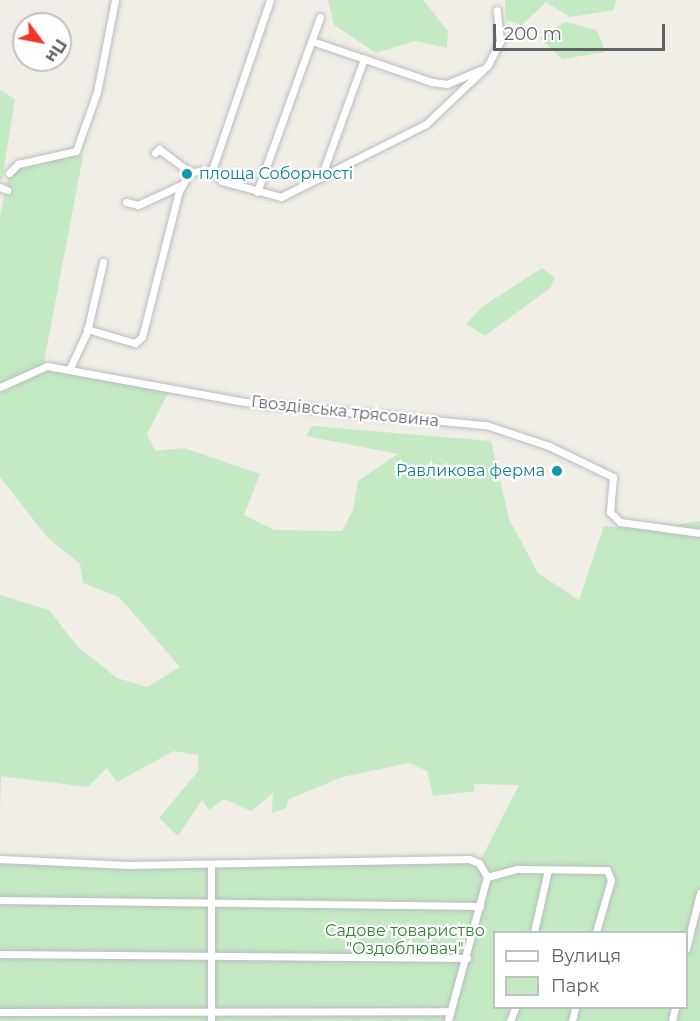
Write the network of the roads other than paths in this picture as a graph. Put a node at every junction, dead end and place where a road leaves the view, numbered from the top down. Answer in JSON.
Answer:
{"nodes":[{"id":1,"x":115,"y":0,"type":"edge"},
{"id":2,"x":270,"y":0,"type":"edge"},
{"id":3,"x":497,"y":10,"type":"dead end"},
{"id":4,"x":320,"y":17,"type":"dead end"},
{"id":5,"x":312,"y":40,"type":"junction"},
{"id":6,"x":364,"y":59,"type":"junction"},
{"id":7,"x":488,"y":65,"type":"junction"},
{"id":8,"x":157,"y":151,"type":"dead end"},
{"id":9,"x":213,"y":171,"type":"junction"},
{"id":10,"x":9,"y":172,"type":"dead end"},
{"id":11,"x":190,"y":172,"type":"junction"},
{"id":12,"x":321,"y":177,"type":"junction"},
{"id":13,"x":182,"y":185,"type":"junction"},
{"id":14,"x":257,"y":192,"type":"junction"},
{"id":15,"x":126,"y":202,"type":"dead end"},
{"id":16,"x":103,"y":262,"type":"dead end"},
{"id":17,"x":87,"y":329,"type":"junction"},
{"id":18,"x":70,"y":368,"type":"junction"},
{"id":19,"x":0,"y":387,"type":"edge"},
{"id":20,"x":700,"y":533,"type":"edge"},
{"id":21,"x":0,"y":859,"type":"edge"},
{"id":22,"x":211,"y":864,"type":"junction"},
{"id":23,"x":548,"y":870,"type":"junction"},
{"id":24,"x":487,"y":878,"type":"junction"},
{"id":25,"x":700,"y":893,"type":"edge"},
{"id":26,"x":212,"y":899,"type":"junction"},
{"id":27,"x":0,"y":900,"type":"edge"},
{"id":28,"x":480,"y":906,"type":"junction"},
{"id":29,"x":534,"y":931,"type":"edge"},
{"id":30,"x":597,"y":931,"type":"edge"},
{"id":31,"x":688,"y":945,"type":"edge"},
{"id":32,"x":0,"y":954,"type":"edge"},
{"id":33,"x":211,"y":956,"type":"junction"},
{"id":34,"x":467,"y":958,"type":"junction"},
{"id":35,"x":450,"y":1011,"type":"junction"},
{"id":36,"x":0,"y":1012,"type":"edge"},
{"id":37,"x":211,"y":1018,"type":"edge"},
{"id":38,"x":448,"y":1021,"type":"edge"}],
"edges":[{"from":1,"to":10,"type":"street"},
{"from":2,"to":9,"type":"street"},
{"from":3,"to":7,"type":"street"},
{"from":4,"to":5,"type":"street"},
{"from":5,"to":6,"type":"street"},
{"from":5,"to":14,"type":"street"},
{"from":6,"to":7,"type":"street"},
{"from":6,"to":12,"type":"street"},
{"from":7,"to":12,"type":"street"},
{"from":8,"to":11,"type":"street"},
{"from":9,"to":11,"type":"street"},
{"from":9,"to":14,"type":"street"},
{"from":11,"to":13,"type":"street"},
{"from":12,"to":14,"type":"street"},
{"from":13,"to":15,"type":"street"},
{"from":13,"to":17,"type":"street"},
{"from":16,"to":17,"type":"street"},
{"from":17,"to":18,"type":"street"},
{"from":18,"to":19,"type":"street","name":"Гвоздівська трясовина"},
{"from":18,"to":20,"type":"street","name":"Гвоздівська трясовина"},
{"from":21,"to":22,"type":"street"},
{"from":22,"to":24,"type":"street"},
{"from":22,"to":26,"type":"street"},
{"from":23,"to":24,"type":"street"},
{"from":23,"to":29,"type":"street"},
{"from":23,"to":30,"type":"street"},
{"from":24,"to":28,"type":"street"},
{"from":25,"to":31,"type":"street"},
{"from":26,"to":27,"type":"street"},
{"from":26,"to":28,"type":"street"},
{"from":26,"to":33,"type":"street"},
{"from":28,"to":34,"type":"street"},
{"from":32,"to":33,"type":"street"},
{"from":33,"to":34,"type":"street"},
{"from":33,"to":37,"type":"street"},
{"from":34,"to":35,"type":"street"},
{"from":35,"to":37,"type":"street"},
{"from":35,"to":38,"type":"street"},
{"from":36,"to":37,"type":"street"}]}
